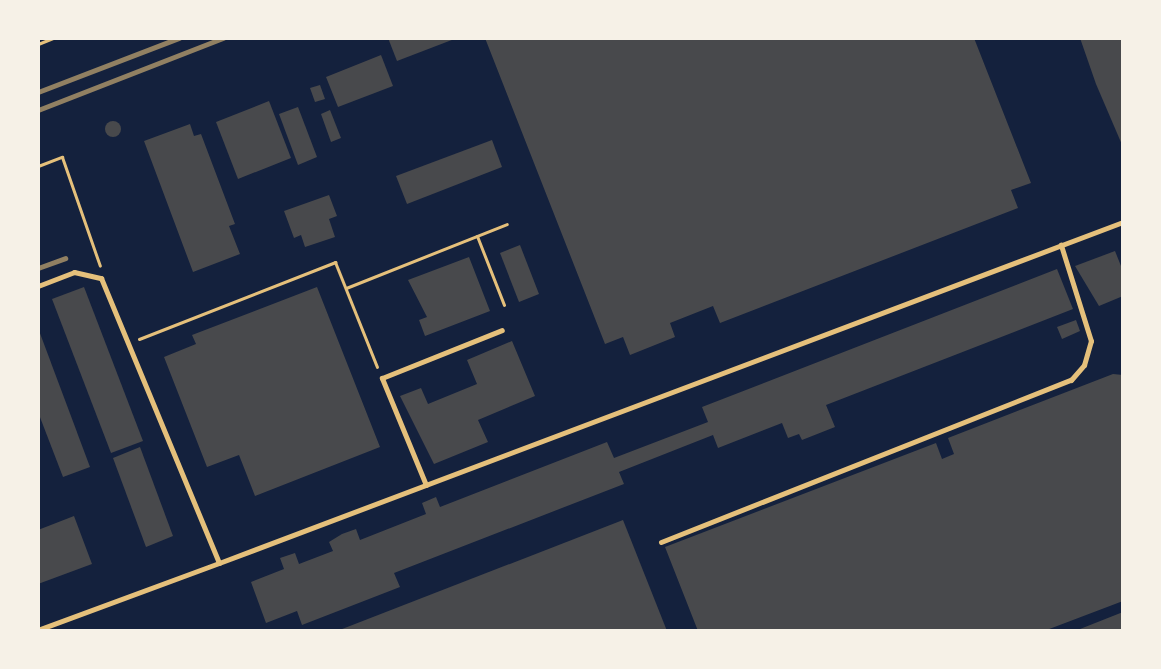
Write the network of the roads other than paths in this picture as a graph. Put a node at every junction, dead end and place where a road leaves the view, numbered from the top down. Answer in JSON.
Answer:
{"nodes":[{"id":1,"x":1123,"y":222,"type":"edge"},
{"id":2,"x":1061,"y":245,"type":"junction"},
{"id":3,"x":38,"y":286,"type":"edge"},
{"id":4,"x":502,"y":330,"type":"dead end"},
{"id":5,"x":426,"y":485,"type":"junction"},
{"id":6,"x":661,"y":542,"type":"dead end"},
{"id":7,"x":219,"y":563,"type":"junction"},
{"id":8,"x":38,"y":629,"type":"edge"}],
"edges":[{"from":1,"to":2,"type":"lane"},
{"from":2,"to":5,"type":"lane"},
{"from":2,"to":6,"type":"lane"},
{"from":3,"to":7,"type":"lane"},
{"from":4,"to":5,"type":"lane"},
{"from":5,"to":7,"type":"lane"},
{"from":7,"to":8,"type":"lane"}]}
